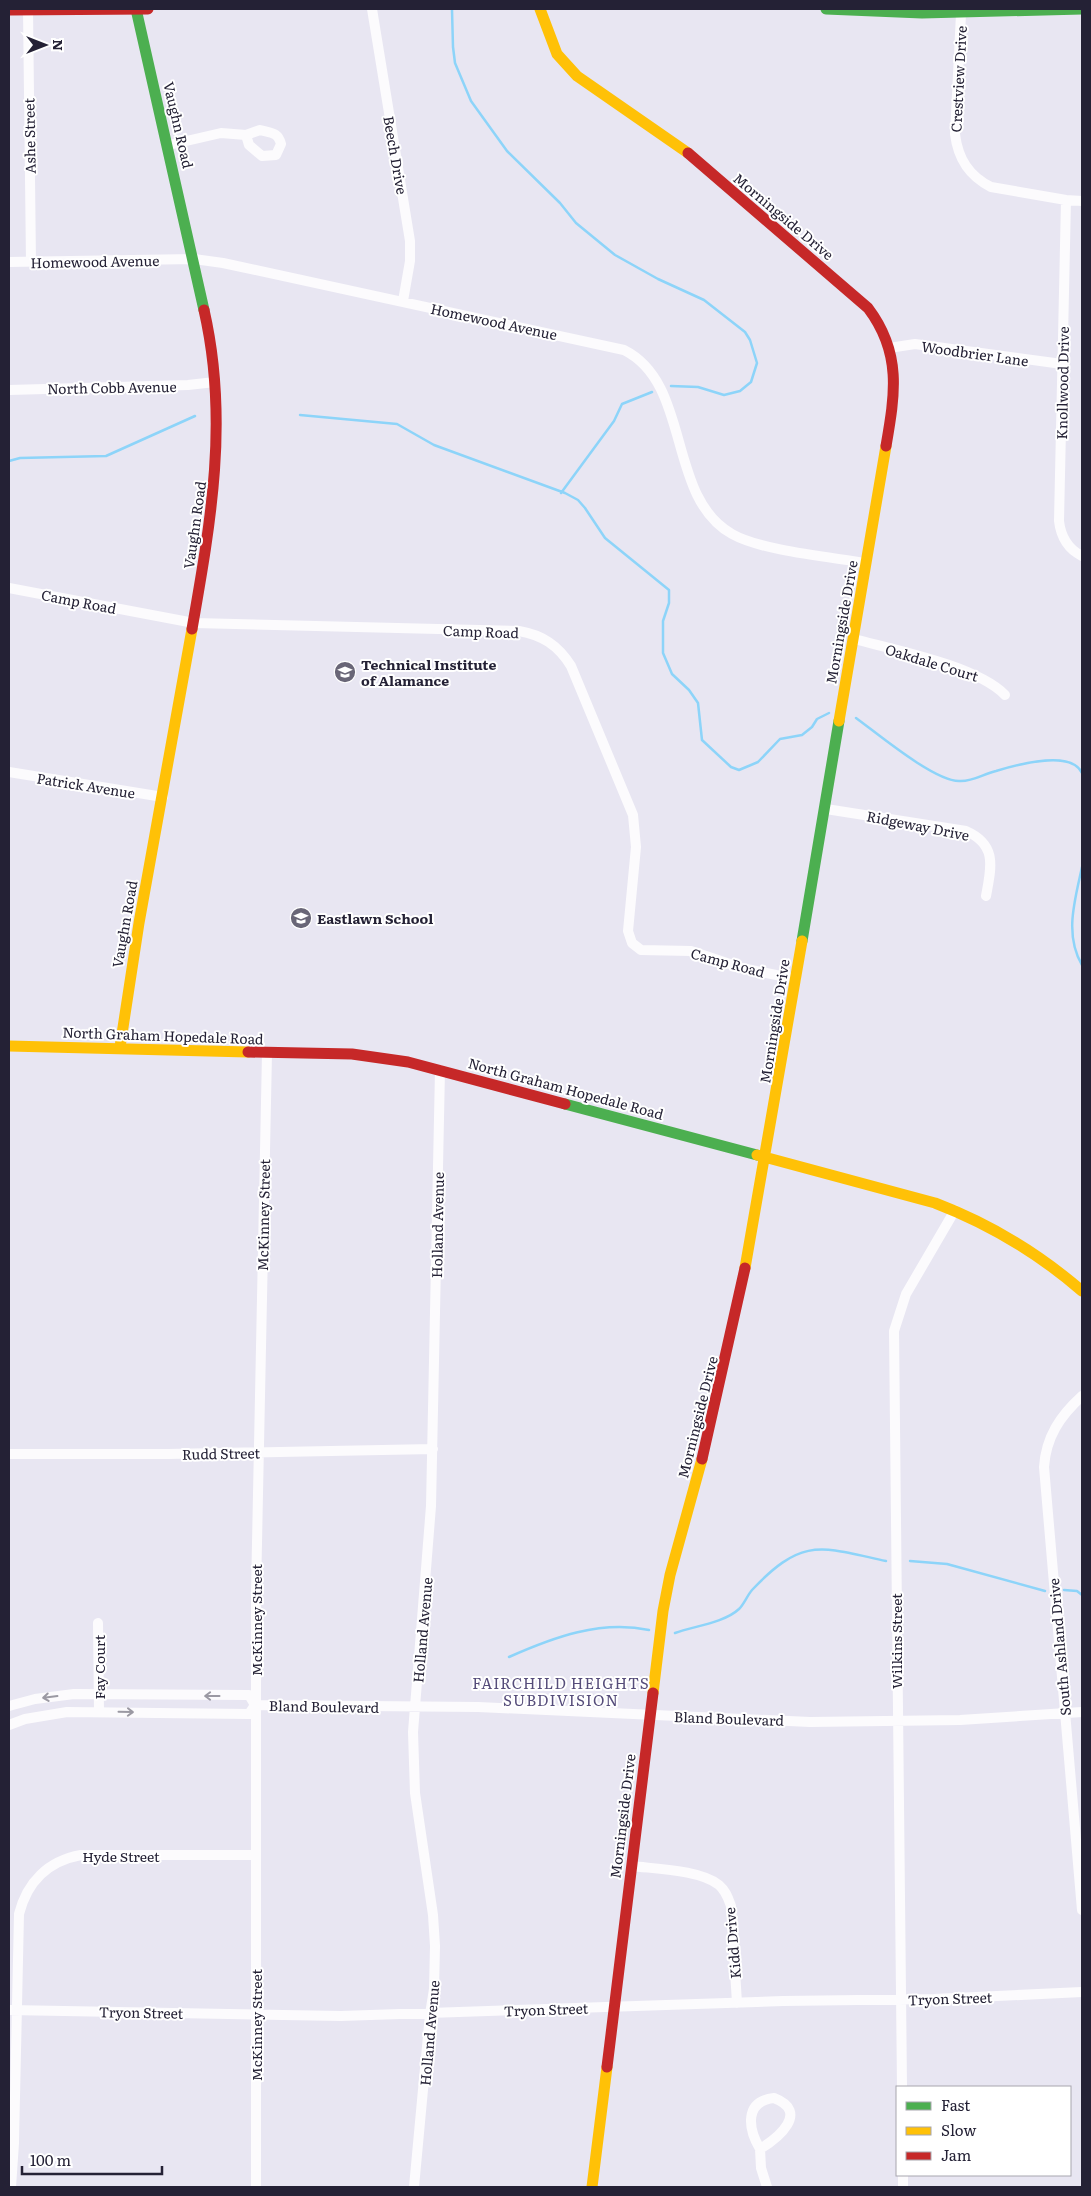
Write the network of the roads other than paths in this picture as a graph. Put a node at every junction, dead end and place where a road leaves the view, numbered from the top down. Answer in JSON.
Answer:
{"nodes":[{"id":1,"x":136,"y":9,"type":"edge"},
{"id":2,"x":148,"y":9,"type":"edge"},
{"id":3,"x":372,"y":9,"type":"edge"},
{"id":4,"x":540,"y":9,"type":"edge"},
{"id":5,"x":826,"y":9,"type":"edge"},
{"id":6,"x":1082,"y":9,"type":"edge"},
{"id":7,"x":9,"y":10,"type":"edge"},
{"id":8,"x":28,"y":10,"type":"edge"},
{"id":9,"x":961,"y":14,"type":"junction"},
{"id":10,"x":246,"y":135,"type":"dead end"},
{"id":11,"x":169,"y":145,"type":"junction"},
{"id":12,"x":1066,"y":200,"type":"junction"},
{"id":13,"x":1082,"y":201,"type":"edge"},
{"id":14,"x":194,"y":259,"type":"junction"},
{"id":15,"x":9,"y":262,"type":"edge"},
{"id":16,"x":31,"y":262,"type":"junction"},
{"id":17,"x":403,"y":301,"type":"junction"},
{"id":18,"x":889,"y":348,"type":"junction"},
{"id":19,"x":1062,"y":364,"type":"junction"},
{"id":20,"x":216,"y":382,"type":"junction"},
{"id":21,"x":9,"y":390,"type":"edge"},
{"id":22,"x":1082,"y":556,"type":"edge"},
{"id":23,"x":866,"y":563,"type":"junction"},
{"id":24,"x":9,"y":588,"type":"edge"},
{"id":25,"x":194,"y":623,"type":"junction"},
{"id":26,"x":854,"y":639,"type":"junction"},
{"id":27,"x":1005,"y":695,"type":"dead end"},
{"id":28,"x":9,"y":772,"type":"edge"},
{"id":29,"x":163,"y":798,"type":"junction"},
{"id":30,"x":826,"y":809,"type":"junction"},
{"id":31,"x":986,"y":896,"type":"dead end"},
{"id":32,"x":796,"y":979,"type":"junction"},
{"id":33,"x":9,"y":1046,"type":"edge"},
{"id":34,"x":120,"y":1047,"type":"junction"},
{"id":35,"x":267,"y":1053,"type":"junction"},
{"id":36,"x":440,"y":1070,"type":"junction"},
{"id":37,"x":766,"y":1157,"type":"junction"},
{"id":38,"x":955,"y":1210,"type":"junction"},
{"id":39,"x":1082,"y":1291,"type":"edge"},
{"id":40,"x":1082,"y":1396,"type":"edge"},
{"id":41,"x":432,"y":1449,"type":"junction"},
{"id":42,"x":257,"y":1453,"type":"junction"},
{"id":43,"x":9,"y":1454,"type":"edge"},
{"id":44,"x":98,"y":1623,"type":"dead end"},
{"id":45,"x":98,"y":1695,"type":"junction"},
{"id":46,"x":255,"y":1705,"type":"junction"},
{"id":47,"x":9,"y":1706,"type":"edge"},
{"id":48,"x":416,"y":1707,"type":"junction"},
{"id":49,"x":99,"y":1712,"type":"junction"},
{"id":50,"x":1082,"y":1712,"type":"edge"},
{"id":51,"x":649,"y":1714,"type":"junction"},
{"id":52,"x":1065,"y":1714,"type":"junction"},
{"id":53,"x":897,"y":1720,"type":"junction"},
{"id":54,"x":9,"y":1724,"type":"edge"},
{"id":55,"x":256,"y":1855,"type":"junction"},
{"id":56,"x":632,"y":1866,"type":"junction"},
{"id":57,"x":1082,"y":1910,"type":"edge"},
{"id":58,"x":1082,"y":1992,"type":"edge"},
{"id":59,"x":902,"y":1999,"type":"junction"},
{"id":60,"x":737,"y":2003,"type":"junction"},
{"id":61,"x":615,"y":2007,"type":"junction"},
{"id":62,"x":12,"y":2010,"type":"edge"},
{"id":63,"x":430,"y":2014,"type":"junction"},
{"id":64,"x":256,"y":2016,"type":"junction"},
{"id":65,"x":902,"y":2086,"type":"edge"},
{"id":66,"x":760,"y":2149,"type":"junction"},
{"id":67,"x":11,"y":2187,"type":"edge"},
{"id":68,"x":256,"y":2187,"type":"edge"},
{"id":69,"x":414,"y":2187,"type":"edge"},
{"id":70,"x":592,"y":2187,"type":"edge"},
{"id":71,"x":767,"y":2187,"type":"edge"}],
"edges":[{"from":1,"to":2,"type":"street"},
{"from":1,"to":8,"type":"street"},
{"from":1,"to":11,"type":"street","name":"Vaughn Road"},
{"from":3,"to":17,"type":"street","name":"Beech Drive"},
{"from":4,"to":18,"type":"street","name":"Morningside Drive"},
{"from":5,"to":9,"type":"street"},
{"from":6,"to":9,"type":"street"},
{"from":7,"to":8,"type":"street"},
{"from":8,"to":16,"type":"street","name":"Ashe Street"},
{"from":9,"to":12,"type":"street","name":"Crestview Drive"},
{"from":10,"to":11,"type":"street"},
{"from":11,"to":14,"type":"street","name":"Vaughn Road"},
{"from":12,"to":13,"type":"street","name":"Crestview Drive"},
{"from":12,"to":19,"type":"street","name":"Knollwood Drive"},
{"from":14,"to":16,"type":"street","name":"Homewood Avenue"},
{"from":14,"to":17,"type":"street","name":"Homewood Avenue"},
{"from":14,"to":20,"type":"street","name":"Vaughn Road"},
{"from":15,"to":16,"type":"street","name":"Homewood Avenue"},
{"from":17,"to":23,"type":"street","name":"Homewood Avenue"},
{"from":18,"to":19,"type":"street","name":"Woodbrier Lane"},
{"from":18,"to":23,"type":"street","name":"Morningside Drive"},
{"from":19,"to":22,"type":"street","name":"Knollwood Drive"},
{"from":20,"to":21,"type":"street","name":"North Cobb Avenue"},
{"from":20,"to":25,"type":"street","name":"Vaughn Road"},
{"from":23,"to":26,"type":"street","name":"Morningside Drive"},
{"from":24,"to":25,"type":"street","name":"Camp Road"},
{"from":25,"to":29,"type":"street","name":"Vaughn Road"},
{"from":25,"to":32,"type":"street","name":"Camp Road"},
{"from":26,"to":27,"type":"street","name":"Oakdale Court"},
{"from":26,"to":30,"type":"street","name":"Morningside Drive"},
{"from":28,"to":29,"type":"street","name":"Patrick Avenue"},
{"from":29,"to":34,"type":"street","name":"Vaughn Road"},
{"from":30,"to":31,"type":"street","name":"Ridgeway Drive"},
{"from":30,"to":32,"type":"street","name":"Morningside Drive"},
{"from":32,"to":37,"type":"street","name":"Morningside Drive"},
{"from":33,"to":34,"type":"street","name":"North Graham Hopedale Road"},
{"from":34,"to":35,"type":"street","name":"North Graham Hopedale Road"},
{"from":35,"to":36,"type":"street","name":"North Graham Hopedale Road"},
{"from":35,"to":42,"type":"street","name":"McKinney Street"},
{"from":36,"to":37,"type":"street","name":"North Graham Hopedale Road"},
{"from":36,"to":41,"type":"street","name":"Holland Avenue"},
{"from":37,"to":38,"type":"street","name":"North Graham Hopedale Road"},
{"from":37,"to":51,"type":"street","name":"Morningside Drive"},
{"from":38,"to":39,"type":"street","name":"North Graham Hopedale Road"},
{"from":38,"to":53,"type":"street","name":"Wilkins Street"},
{"from":40,"to":52,"type":"street","name":"South Ashland Drive"},
{"from":41,"to":42,"type":"street","name":"Rudd Street"},
{"from":41,"to":48,"type":"street","name":"Holland Avenue"},
{"from":42,"to":43,"type":"street","name":"Rudd Street"},
{"from":42,"to":46,"type":"street","name":"McKinney Street"},
{"from":44,"to":45,"type":"street","name":"Fay Court"},
{"from":46,"to":45,"type":"street","name":"Bland Boulevard","one_way":true},
{"from":45,"to":47,"type":"street","name":"Bland Boulevard","one_way":true},
{"from":45,"to":49,"type":"street","name":"Fay Court"},
{"from":46,"to":48,"type":"street","name":"Bland Boulevard"},
{"from":49,"to":46,"type":"street","name":"Bland Boulevard","one_way":true},
{"from":46,"to":55,"type":"street","name":"McKinney Street"},
{"from":48,"to":51,"type":"street","name":"Bland Boulevard"},
{"from":48,"to":63,"type":"street","name":"Holland Avenue"},
{"from":49,"to":54,"type":"street","name":"Bland Boulevard"},
{"from":50,"to":52,"type":"street","name":"Bland Boulevard"},
{"from":51,"to":53,"type":"street","name":"Bland Boulevard"},
{"from":51,"to":56,"type":"street","name":"Morningside Drive"},
{"from":52,"to":53,"type":"street","name":"Bland Boulevard"},
{"from":52,"to":57,"type":"street","name":"South Ashland Drive"},
{"from":53,"to":59,"type":"street","name":"Wilkins Street"},
{"from":55,"to":62,"type":"street","name":"Hyde Street"},
{"from":55,"to":64,"type":"street","name":"McKinney Street"},
{"from":56,"to":60,"type":"street","name":"Kidd Drive"},
{"from":56,"to":61,"type":"street","name":"Morningside Drive"},
{"from":58,"to":59,"type":"street","name":"Tryon Street"},
{"from":59,"to":60,"type":"street","name":"Tryon Street"},
{"from":59,"to":65,"type":"street","name":"Wilkins Street"},
{"from":60,"to":61,"type":"street","name":"Tryon Street"},
{"from":61,"to":63,"type":"street","name":"Tryon Street"},
{"from":61,"to":70,"type":"street","name":"Morningside Drive"},
{"from":62,"to":64,"type":"street","name":"Tryon Street"},
{"from":62,"to":67,"type":"street","name":"Hyde Street"},
{"from":63,"to":64,"type":"street","name":"Tryon Street"},
{"from":63,"to":69,"type":"street","name":"Holland Avenue"},
{"from":64,"to":68,"type":"street","name":"McKinney Street"},
{"from":66,"to":66,"type":"street"},
{"from":66,"to":71,"type":"street"}]}
